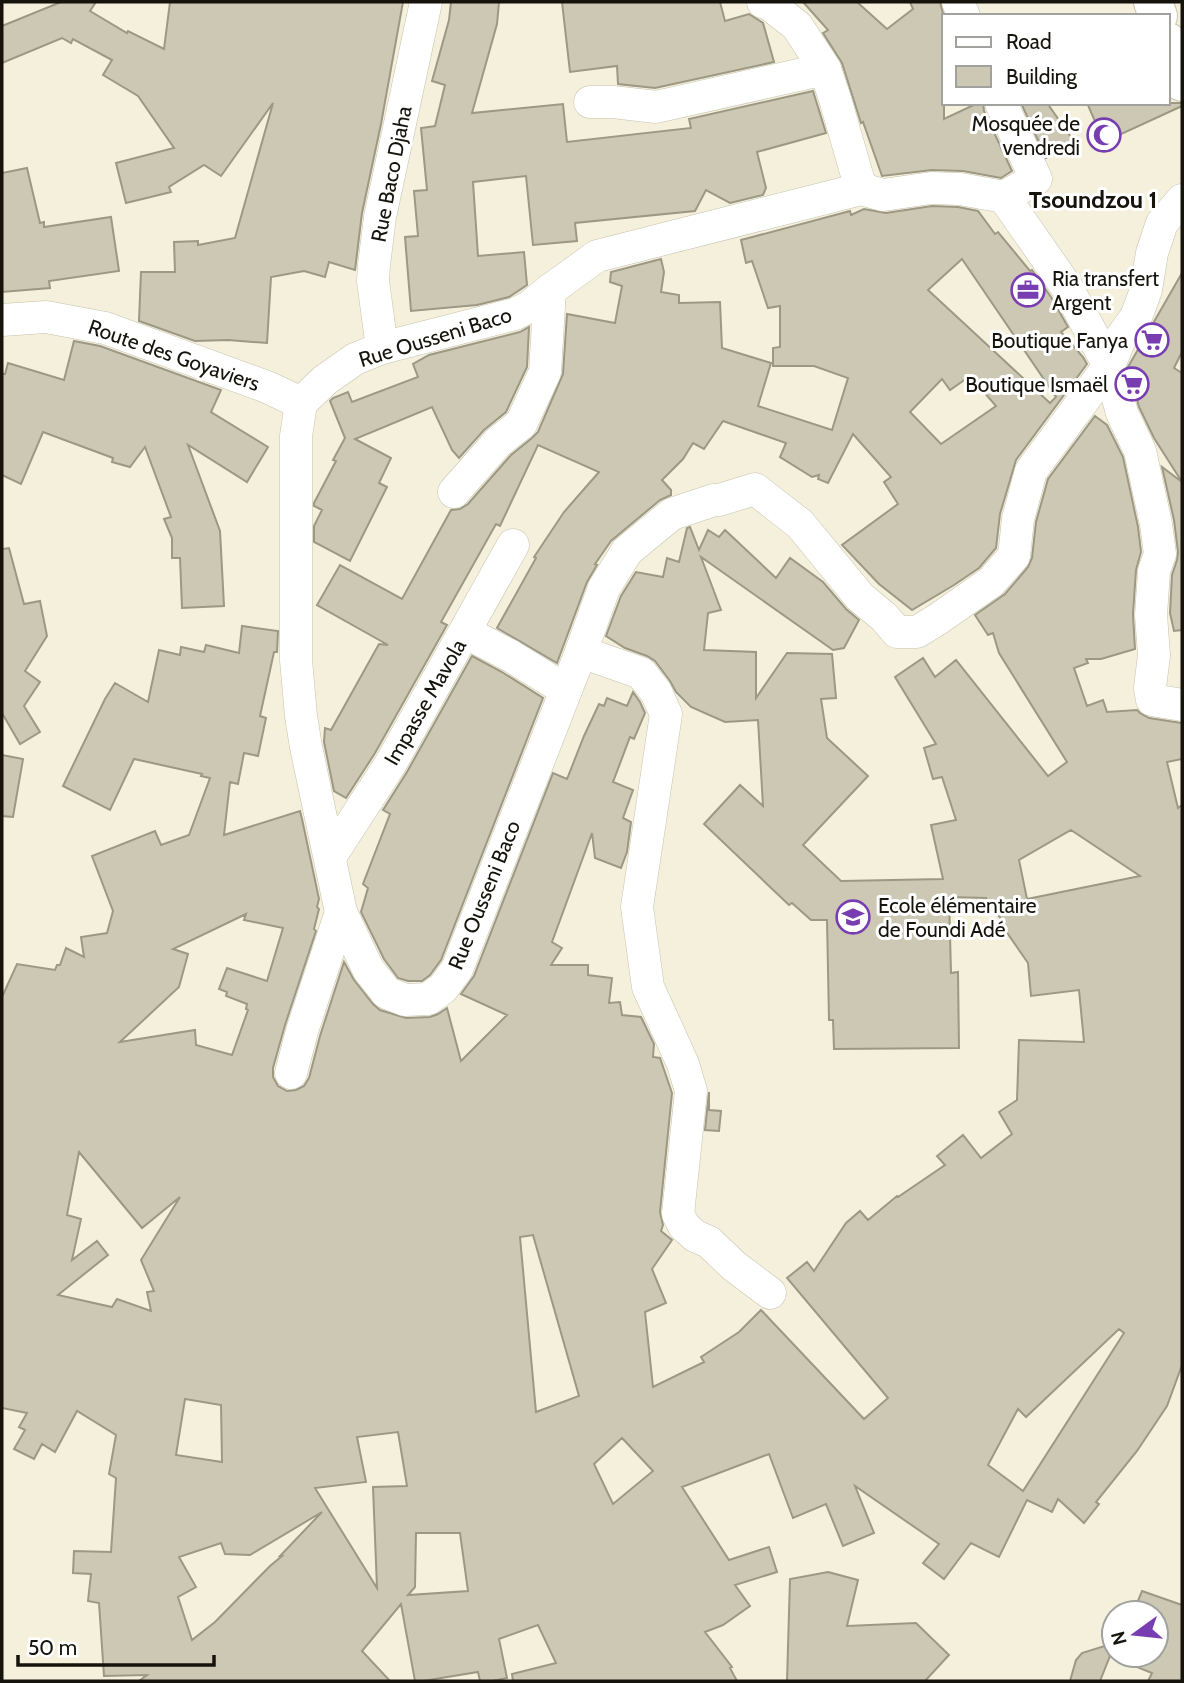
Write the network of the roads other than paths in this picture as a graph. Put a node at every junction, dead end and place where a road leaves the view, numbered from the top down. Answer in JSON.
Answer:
{"nodes":[{"id":1,"x":426,"y":2,"type":"edge"},
{"id":2,"x":763,"y":2,"type":"edge"},
{"id":3,"x":825,"y":69,"type":"junction"},
{"id":4,"x":590,"y":102,"type":"dead end"},
{"id":5,"x":1002,"y":105,"type":"edge"},
{"id":6,"x":861,"y":189,"type":"junction"},
{"id":7,"x":1004,"y":197,"type":"junction"},
{"id":8,"x":1182,"y":200,"type":"edge"},
{"id":9,"x":550,"y":290,"type":"junction"},
{"id":10,"x":2,"y":320,"type":"edge"},
{"id":11,"x":383,"y":348,"type":"junction"},
{"id":12,"x":1109,"y":366,"type":"junction"},
{"id":13,"x":301,"y":402,"type":"junction"},
{"id":14,"x":454,"y":492,"type":"dead end"},
{"id":15,"x":513,"y":545,"type":"dead end"},
{"id":16,"x":465,"y":632,"type":"junction"},
{"id":17,"x":581,"y":652,"type":"junction"},
{"id":18,"x":566,"y":690,"type":"junction"},
{"id":19,"x":1182,"y":705,"type":"edge"},
{"id":20,"x":330,"y":857,"type":"junction"},
{"id":21,"x":341,"y":912,"type":"junction"},
{"id":22,"x":292,"y":1073,"type":"dead end"},
{"id":23,"x":770,"y":1293,"type":"dead end"}],
"edges":[{"from":1,"to":11,"type":"street","name":"Rue Baco Djaha"},
{"from":2,"to":3,"type":"street"},
{"from":3,"to":4,"type":"street"},
{"from":3,"to":6,"type":"street"},
{"from":5,"to":7,"type":"street"},
{"from":6,"to":7,"type":"street","name":"Rue Ousseni Baco"},
{"from":6,"to":9,"type":"street","name":"Rue Ousseni Baco"},
{"from":7,"to":12,"type":"street"},
{"from":8,"to":12,"type":"street","name":"Rue Ousseni Baco"},
{"from":9,"to":11,"type":"street","name":"Rue Ousseni Baco"},
{"from":9,"to":14,"type":"street"},
{"from":10,"to":13,"type":"street","name":"Route des Goyaviers"},
{"from":11,"to":13,"type":"street","name":"Rue Ousseni Baco"},
{"from":12,"to":17,"type":"street","name":"Rue Ousseni Baco"},
{"from":12,"to":19,"type":"street"},
{"from":13,"to":20,"type":"street","name":"Rue Ousseni Baco"},
{"from":15,"to":16,"type":"street","name":"Impasse Mavola"},
{"from":16,"to":18,"type":"street"},
{"from":16,"to":20,"type":"street","name":"Impasse Mavola"},
{"from":17,"to":18,"type":"street","name":"Rue Ousseni Baco"},
{"from":17,"to":23,"type":"street"},
{"from":18,"to":21,"type":"street","name":"Rue Ousseni Baco"},
{"from":20,"to":21,"type":"street","name":"Rue Ousseni Baco"},
{"from":21,"to":22,"type":"street"}]}
